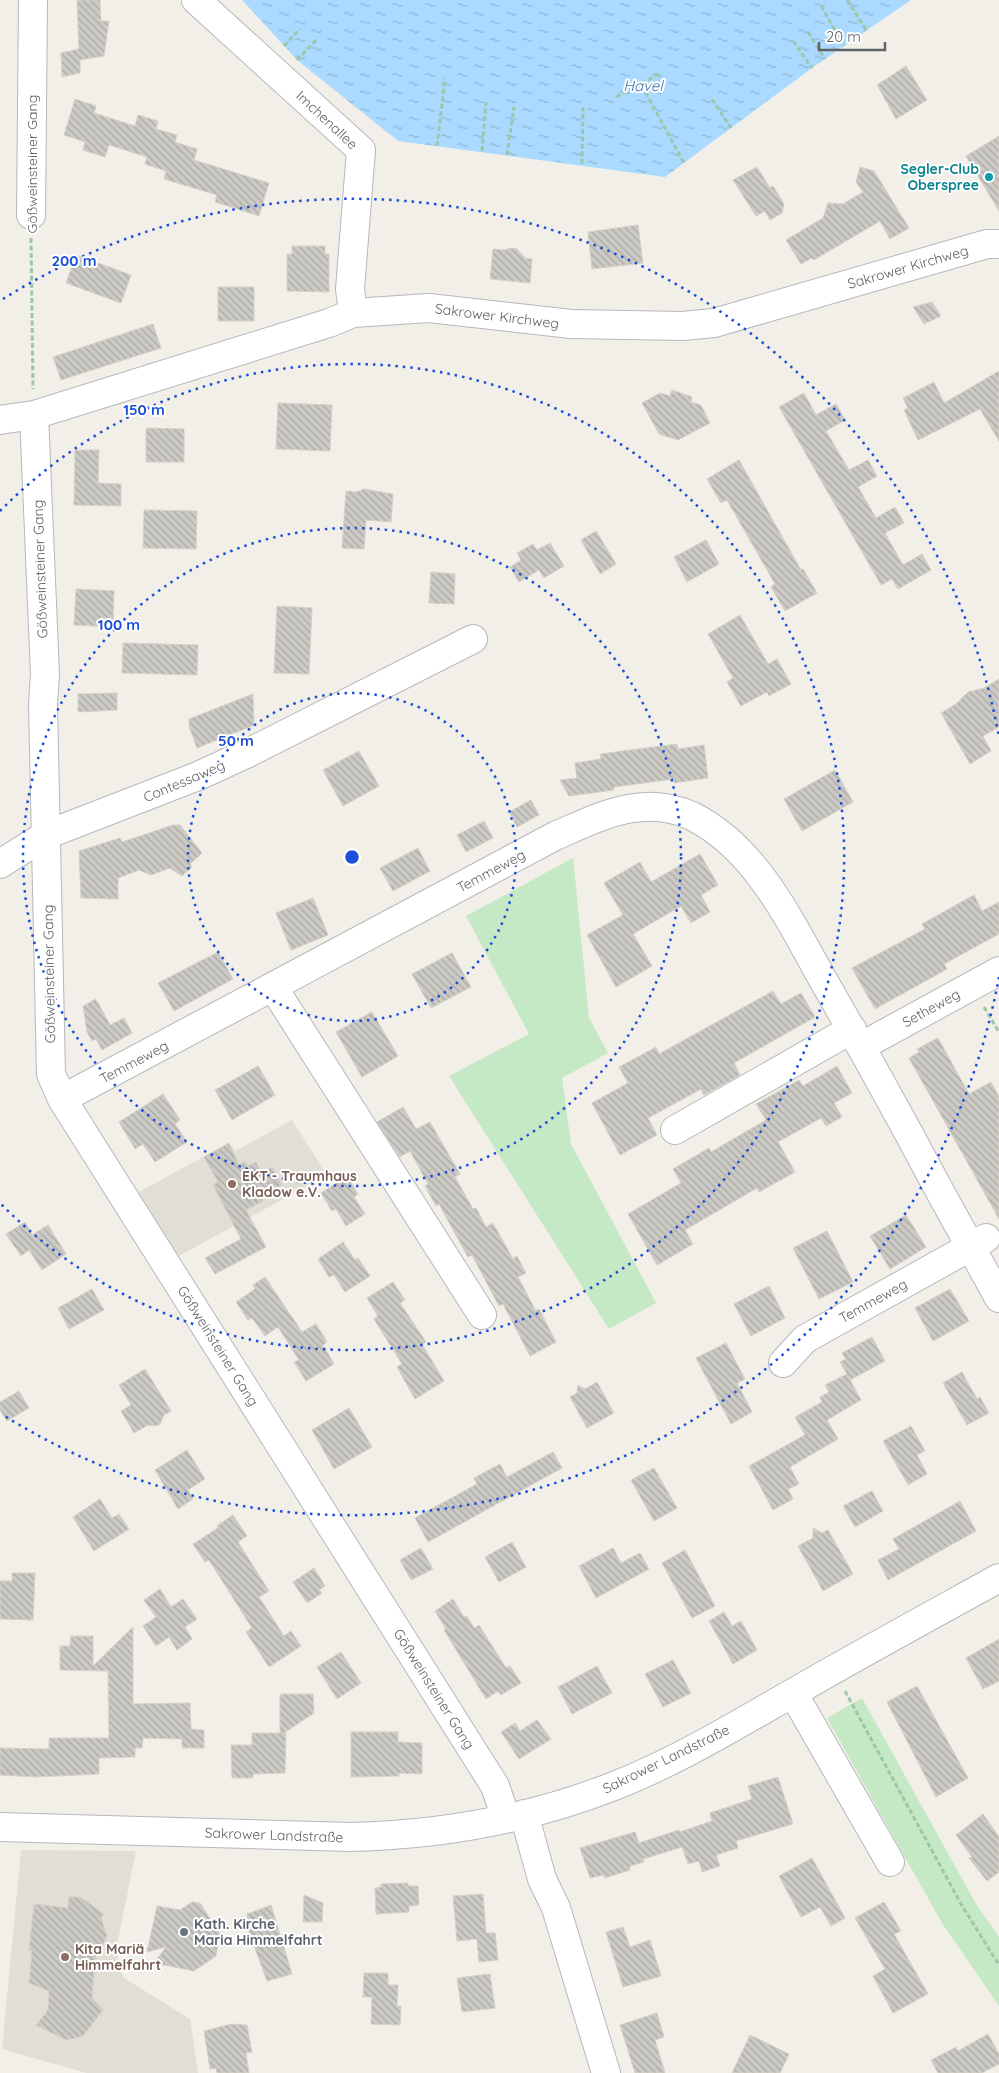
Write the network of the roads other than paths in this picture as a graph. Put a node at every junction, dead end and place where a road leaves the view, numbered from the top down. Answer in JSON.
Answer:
{"nodes":[{"id":1,"x":32,"y":0,"type":"edge"},
{"id":2,"x":196,"y":0,"type":"edge"},
{"id":3,"x":31,"y":215,"type":"road end"},
{"id":4,"x":999,"y":244,"type":"edge"},
{"id":5,"x":353,"y":313,"type":"junction"},
{"id":6,"x":34,"y":415,"type":"junction"},
{"id":7,"x":0,"y":420,"type":"edge"},
{"id":8,"x":472,"y":639,"type":"dead end"},
{"id":9,"x":46,"y":835,"type":"junction"},
{"id":10,"x":0,"y":864,"type":"edge"},
{"id":11,"x":999,"y":971,"type":"edge"},
{"id":12,"x":273,"y":987,"type":"junction"},
{"id":13,"x":857,"y":1038,"type":"junction"},
{"id":14,"x":62,"y":1099,"type":"junction"},
{"id":15,"x":675,"y":1130,"type":"dead end"},
{"id":16,"x":985,"y":1248,"type":"edge"},
{"id":17,"x":999,"y":1298,"type":"edge"},
{"id":18,"x":482,"y":1315,"type":"dead end"},
{"id":19,"x":783,"y":1363,"type":"dead end"},
{"id":20,"x":999,"y":1578,"type":"edge"},
{"id":21,"x":793,"y":1693,"type":"junction"},
{"id":22,"x":515,"y":1816,"type":"junction"},
{"id":23,"x":0,"y":1828,"type":"edge"},
{"id":24,"x":890,"y":1862,"type":"dead end"},
{"id":25,"x":606,"y":2073,"type":"edge"}],
"edges":[{"from":1,"to":3,"type":"street","name":"Gößweinsteiner Gang"},
{"from":2,"to":5,"type":"street","name":"Imchenallee"},
{"from":4,"to":5,"type":"street","name":"Sakrower Kirchweg"},
{"from":5,"to":6,"type":"street","name":"Sakrower Kirchweg"},
{"from":6,"to":7,"type":"street","name":"Sakrower Kirchweg"},
{"from":6,"to":9,"type":"street","name":"Gößweinsteiner Gang"},
{"from":8,"to":9,"type":"street","name":"Contessaweg"},
{"from":9,"to":10,"type":"street","name":"Contessaweg"},
{"from":9,"to":14,"type":"street","name":"Gößweinsteiner Gang"},
{"from":11,"to":13,"type":"street","name":"Setheweg"},
{"from":12,"to":13,"type":"street","name":"Temmeweg"},
{"from":12,"to":14,"type":"street","name":"Temmeweg"},
{"from":12,"to":18,"type":"street"},
{"from":13,"to":15,"type":"street"},
{"from":13,"to":16,"type":"street","name":"Temmeweg"},
{"from":14,"to":22,"type":"street","name":"Gößweinsteiner Gang"},
{"from":16,"to":17,"type":"street","name":"Temmeweg"},
{"from":16,"to":19,"type":"street","name":"Temmeweg"},
{"from":20,"to":21,"type":"street","name":"Sakrower Landstraße"},
{"from":21,"to":22,"type":"street","name":"Sakrower Landstraße"},
{"from":21,"to":24,"type":"street"},
{"from":22,"to":23,"type":"street","name":"Sakrower Landstraße"},
{"from":22,"to":25,"type":"street","name":"Gößweinsteiner Gang"}]}
